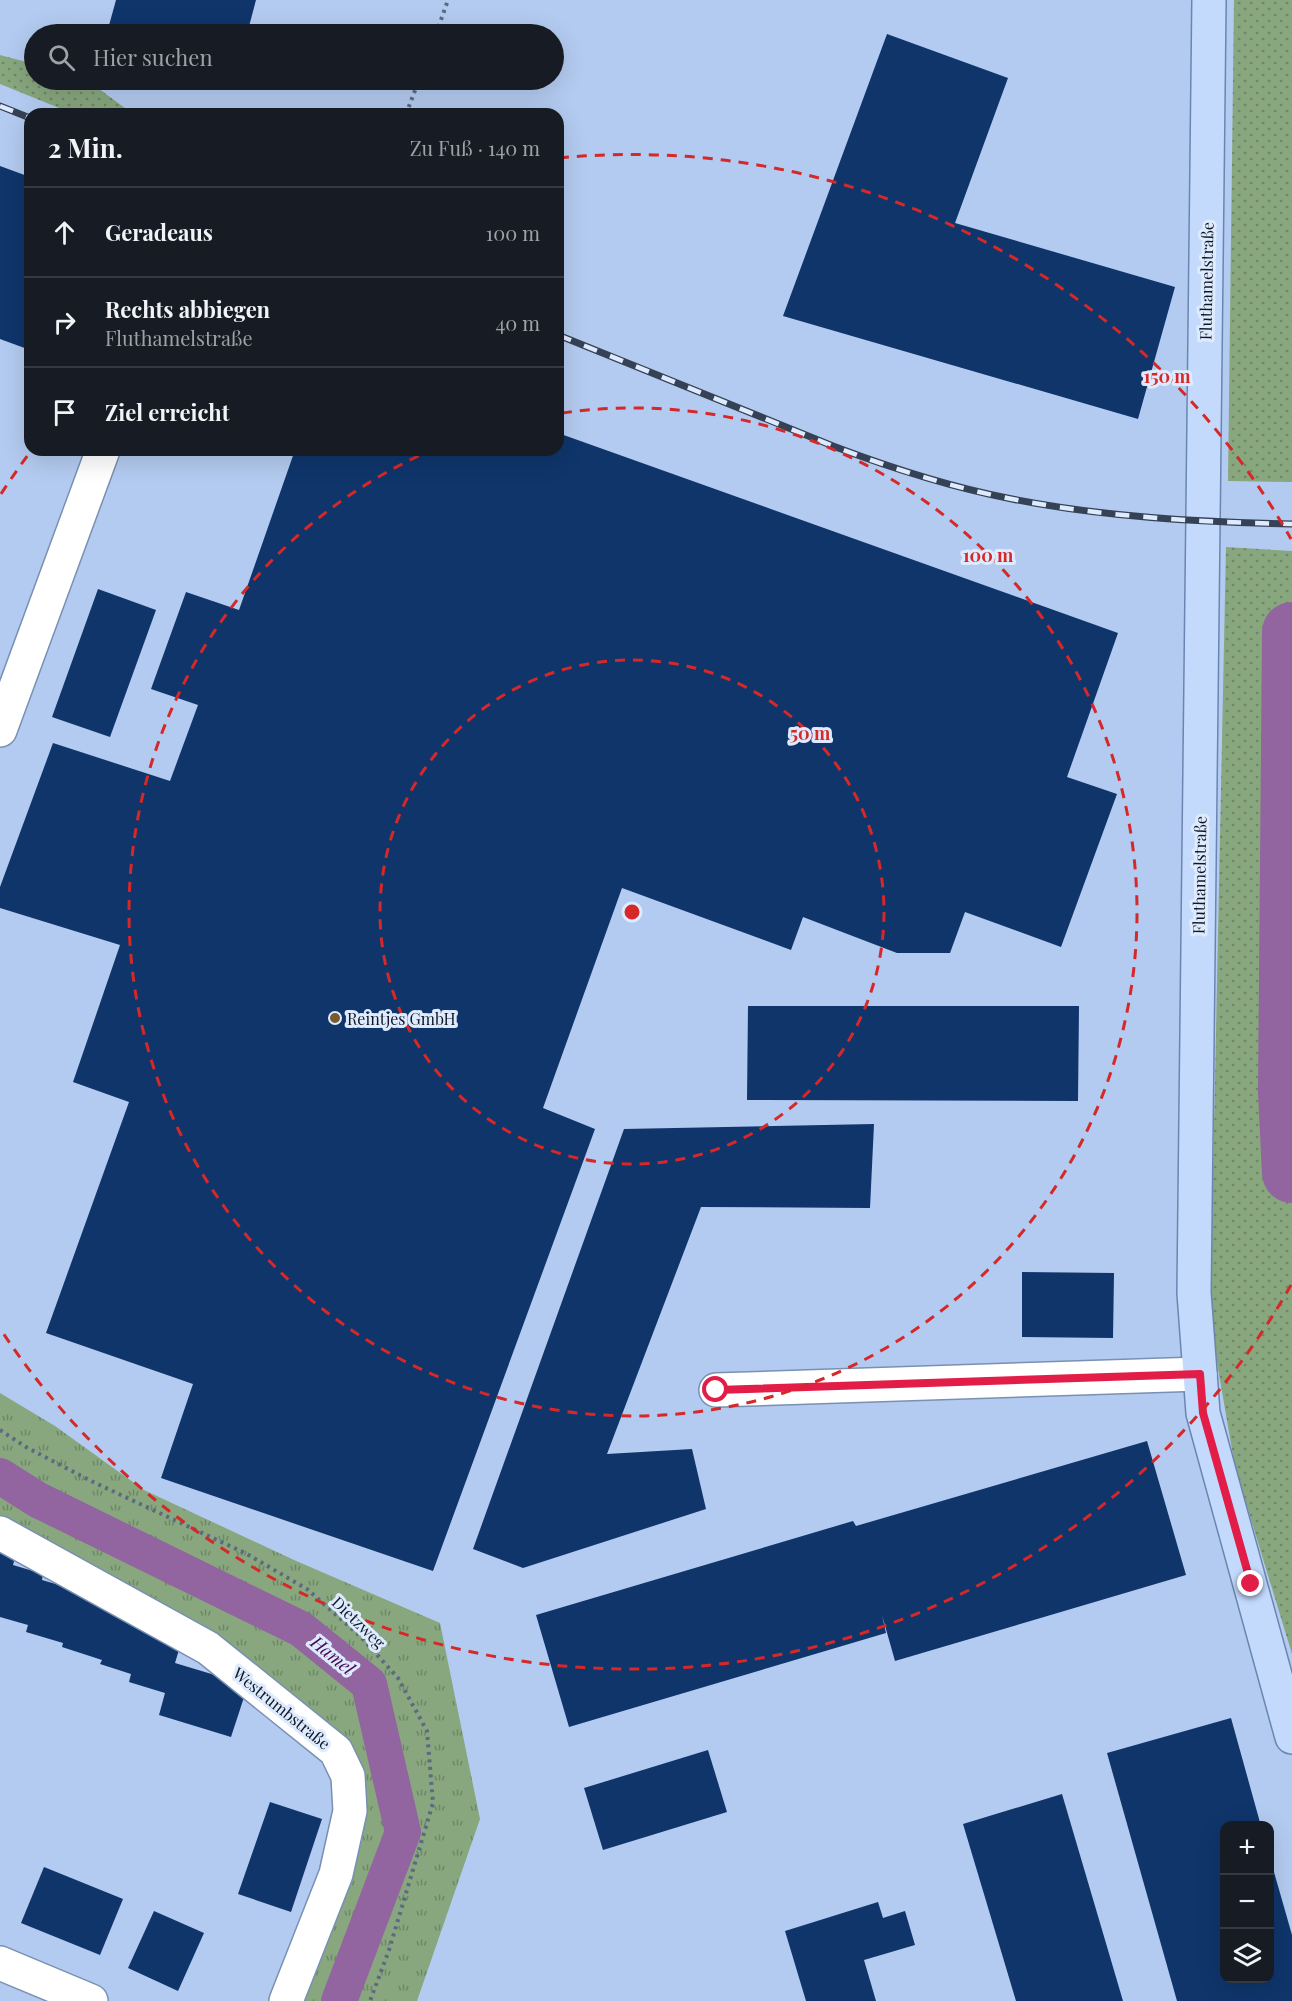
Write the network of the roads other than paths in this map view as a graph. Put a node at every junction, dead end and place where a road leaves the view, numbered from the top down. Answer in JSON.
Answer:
{"nodes":[{"id":1,"x":1209,"y":0,"type":"edge"},
{"id":2,"x":101,"y":456,"type":"edge"},
{"id":3,"x":0,"y":730,"type":"edge"},
{"id":4,"x":1200,"y":1374,"type":"junction"},
{"id":5,"x":716,"y":1390,"type":"dead end"},
{"id":6,"x":0,"y":1533,"type":"edge"},
{"id":7,"x":1292,"y":1737,"type":"edge"},
{"id":8,"x":0,"y":1963,"type":"edge"},
{"id":9,"x":91,"y":2001,"type":"edge"},
{"id":10,"x":286,"y":2001,"type":"edge"}],
"edges":[{"from":1,"to":4,"type":"main road","name":"Fluthamelstraße"},
{"from":2,"to":3,"type":"street"},
{"from":4,"to":5,"type":"street"},
{"from":4,"to":7,"type":"main road","name":"Fluthamelstraße"},
{"from":6,"to":10,"type":"street","name":"Westrumbstraße"},
{"from":8,"to":9,"type":"street"}]}
